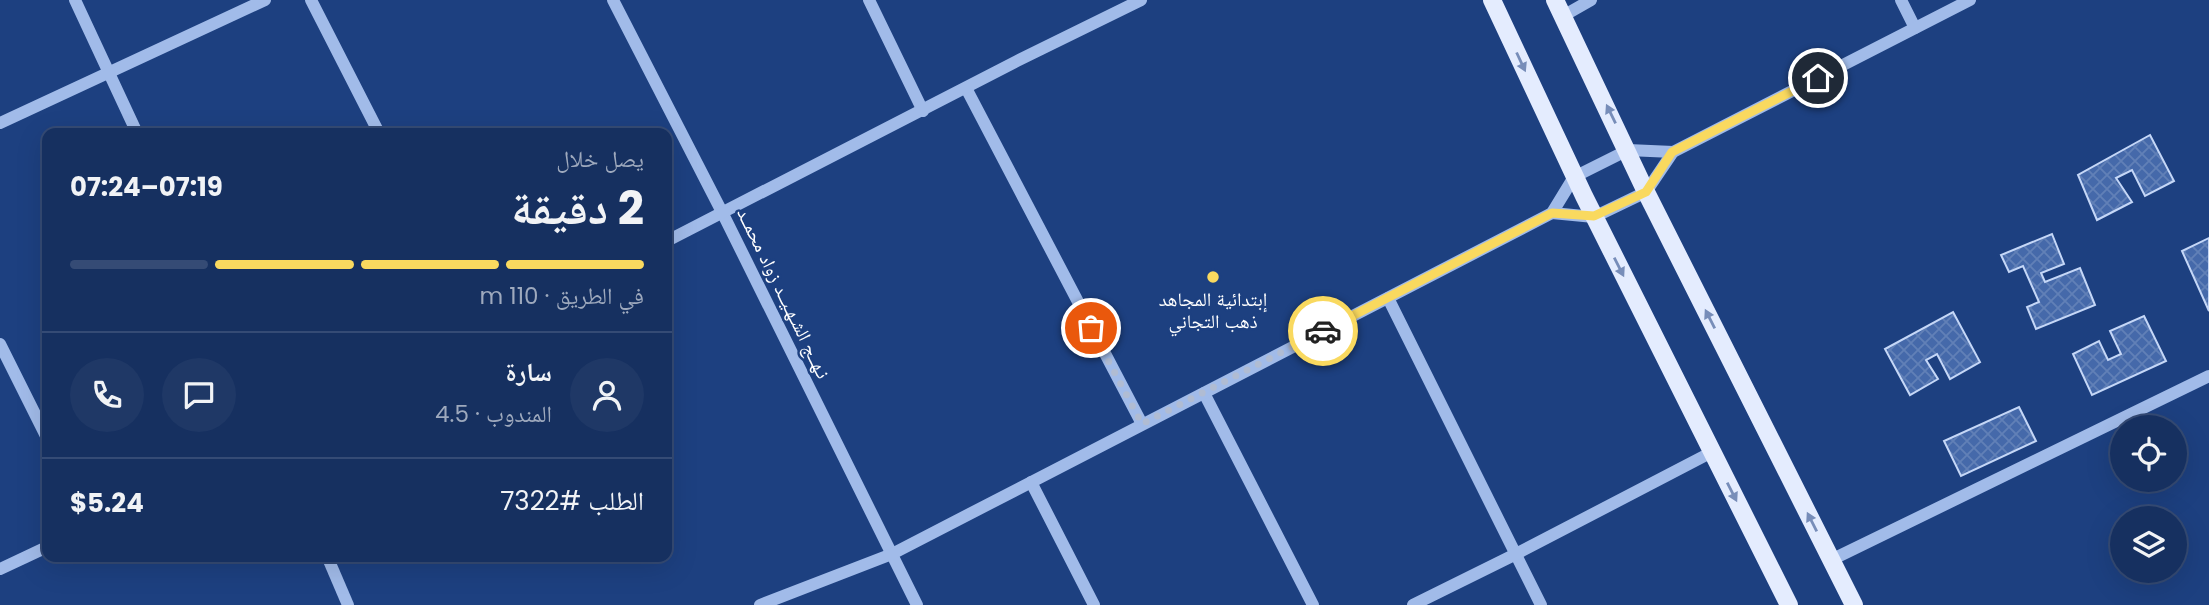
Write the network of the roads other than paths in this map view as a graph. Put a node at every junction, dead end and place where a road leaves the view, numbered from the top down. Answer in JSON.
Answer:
{"nodes":[{"id":1,"x":75,"y":0,"type":"edge"},
{"id":2,"x":265,"y":0,"type":"edge"},
{"id":3,"x":311,"y":0,"type":"edge"},
{"id":4,"x":613,"y":0,"type":"edge"},
{"id":5,"x":869,"y":0,"type":"edge"},
{"id":6,"x":1141,"y":0,"type":"edge"},
{"id":7,"x":1492,"y":0,"type":"edge"},
{"id":8,"x":1591,"y":0,"type":"edge"},
{"id":9,"x":1901,"y":0,"type":"edge"},
{"id":10,"x":1970,"y":0,"type":"edge"},
{"id":11,"x":1120,"y":5,"type":"edge"},
{"id":12,"x":1559,"y":8,"type":"edge"},
{"id":13,"x":1915,"y":28,"type":"junction"},
{"id":14,"x":110,"y":72,"type":"junction"},
{"id":15,"x":966,"y":88,"type":"junction"},
{"id":16,"x":923,"y":111,"type":"junction"},
{"id":17,"x":0,"y":123,"type":"edge"},
{"id":18,"x":135,"y":128,"type":"edge"},
{"id":19,"x":376,"y":128,"type":"edge"},
{"id":20,"x":1628,"y":150,"type":"junction"},
{"id":21,"x":1672,"y":152,"type":"junction"},
{"id":22,"x":1574,"y":177,"type":"junction"},
{"id":23,"x":1646,"y":192,"type":"junction"},
{"id":24,"x":1552,"y":213,"type":"junction"},
{"id":25,"x":723,"y":214,"type":"junction"},
{"id":26,"x":1594,"y":216,"type":"junction"},
{"id":27,"x":672,"y":240,"type":"edge"},
{"id":28,"x":1388,"y":298,"type":"junction"},
{"id":29,"x":0,"y":344,"type":"edge"},
{"id":30,"x":2209,"y":376,"type":"edge"},
{"id":31,"x":1204,"y":393,"type":"junction"},
{"id":32,"x":1142,"y":424,"type":"junction"},
{"id":33,"x":42,"y":428,"type":"edge"},
{"id":34,"x":1712,"y":452,"type":"junction"},
{"id":35,"x":1031,"y":482,"type":"junction"},
{"id":36,"x":42,"y":549,"type":"edge"},
{"id":37,"x":892,"y":554,"type":"junction"},
{"id":38,"x":1516,"y":554,"type":"junction"},
{"id":39,"x":1831,"y":560,"type":"junction"},
{"id":40,"x":330,"y":562,"type":"edge"},
{"id":41,"x":0,"y":569,"type":"edge"},
{"id":42,"x":348,"y":605,"type":"edge"},
{"id":43,"x":760,"y":605,"type":"edge"},
{"id":44,"x":917,"y":605,"type":"edge"},
{"id":45,"x":1094,"y":605,"type":"edge"},
{"id":46,"x":1313,"y":605,"type":"edge"},
{"id":47,"x":1413,"y":605,"type":"edge"},
{"id":48,"x":1541,"y":605,"type":"edge"},
{"id":49,"x":1789,"y":605,"type":"edge"},
{"id":50,"x":1854,"y":605,"type":"edge"}],
"edges":[{"from":1,"to":14,"type":"street"},
{"from":2,"to":14,"type":"street"},
{"from":3,"to":19,"type":"street"},
{"from":4,"to":25,"type":"street","name":"نـهــج الشـهـيــد زواد محمــد"},
{"from":5,"to":16,"type":"street"},
{"from":6,"to":11,"type":"street"},
{"from":7,"to":22,"type":"main road","one_way":true},
{"from":8,"to":12,"type":"street"},
{"from":9,"to":13,"type":"street"},
{"from":10,"to":13,"type":"street"},
{"from":11,"to":15,"type":"street"},
{"from":20,"to":12,"type":"main road","one_way":true},
{"from":13,"to":21,"type":"street"},
{"from":14,"to":17,"type":"street"},
{"from":14,"to":18,"type":"street"},
{"from":15,"to":16,"type":"street"},
{"from":15,"to":32,"type":"street"},
{"from":16,"to":25,"type":"street"},
{"from":20,"to":21,"type":"street"},
{"from":20,"to":22,"type":"street"},
{"from":20,"to":23,"type":"main road"},
{"from":21,"to":23,"type":"street"},
{"from":22,"to":24,"type":"street"},
{"from":22,"to":26,"type":"main road"},
{"from":23,"to":26,"type":"street"},
{"from":39,"to":23,"type":"main road","one_way":true},
{"from":24,"to":26,"type":"street"},
{"from":24,"to":28,"type":"street"},
{"from":25,"to":27,"type":"street"},
{"from":25,"to":37,"type":"street","name":"نـهــج الشـهـيــد زواد محمــد"},
{"from":26,"to":34,"type":"main road","one_way":true},
{"from":28,"to":31,"type":"street"},
{"from":28,"to":38,"type":"street"},
{"from":29,"to":33,"type":"street"},
{"from":30,"to":39,"type":"street"},
{"from":31,"to":32,"type":"street"},
{"from":31,"to":46,"type":"street"},
{"from":32,"to":35,"type":"street"},
{"from":34,"to":38,"type":"street"},
{"from":34,"to":49,"type":"main road","one_way":true},
{"from":35,"to":37,"type":"street"},
{"from":35,"to":45,"type":"street"},
{"from":36,"to":41,"type":"street"},
{"from":37,"to":43,"type":"street"},
{"from":37,"to":44,"type":"street","name":"نـهــج الشـهـيــد زواد محمــد"},
{"from":38,"to":47,"type":"street"},
{"from":38,"to":48,"type":"street"},
{"from":39,"to":50,"type":"main road"},
{"from":40,"to":42,"type":"street"}]}
